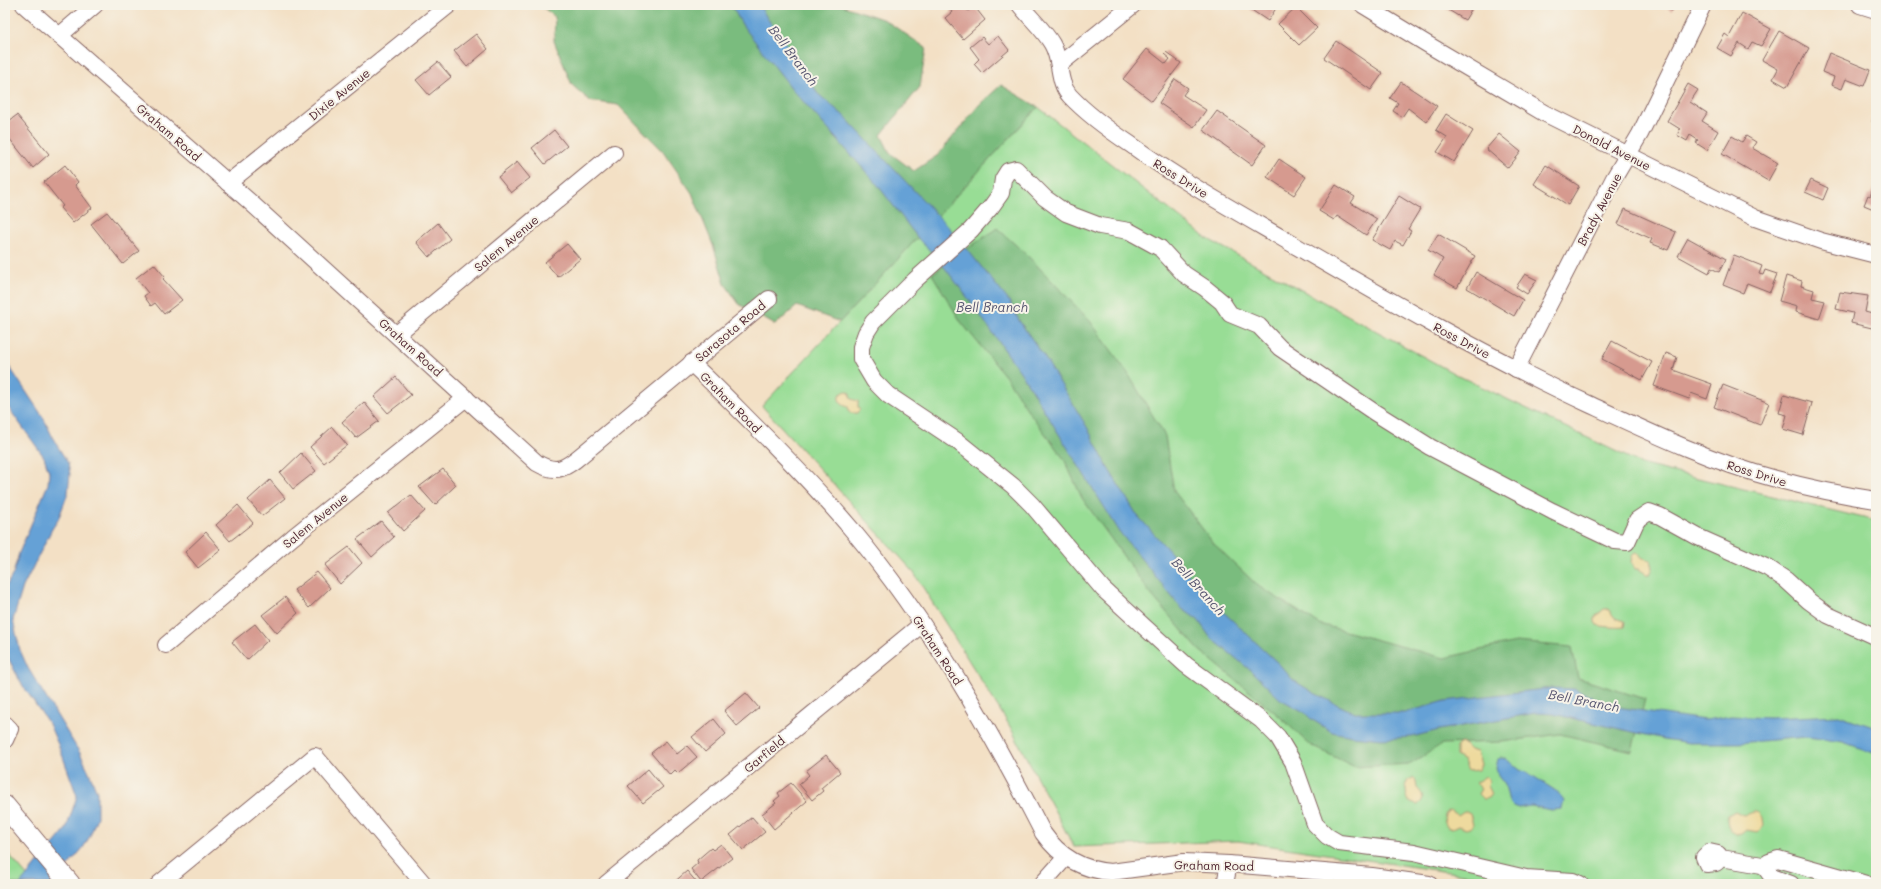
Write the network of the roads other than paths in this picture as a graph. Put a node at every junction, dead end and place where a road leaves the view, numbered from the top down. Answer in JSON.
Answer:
{"nodes":[{"id":1,"x":24,"y":5,"type":"edge"},
{"id":2,"x":95,"y":5,"type":"edge"},
{"id":3,"x":449,"y":5,"type":"edge"},
{"id":4,"x":1020,"y":5,"type":"edge"},
{"id":5,"x":1133,"y":5,"type":"edge"},
{"id":6,"x":1363,"y":5,"type":"edge"},
{"id":7,"x":1703,"y":5,"type":"edge"},
{"id":8,"x":1860,"y":5,"type":"edge"},
{"id":9,"x":1876,"y":10,"type":"edge"},
{"id":10,"x":59,"y":36,"type":"junction"},
{"id":11,"x":1060,"y":64,"type":"junction"},
{"id":12,"x":614,"y":153,"type":"dead end"},
{"id":13,"x":1628,"y":155,"type":"junction"},
{"id":14,"x":228,"y":183,"type":"junction"},
{"id":15,"x":1876,"y":255,"type":"edge"},
{"id":16,"x":769,"y":298,"type":"dead end"},
{"id":17,"x":397,"y":334,"type":"junction"},
{"id":18,"x":691,"y":364,"type":"junction"},
{"id":19,"x":1516,"y":369,"type":"junction"},
{"id":20,"x":466,"y":398,"type":"junction"},
{"id":21,"x":1876,"y":500,"type":"edge"},
{"id":22,"x":922,"y":624,"type":"junction"},
{"id":23,"x":1876,"y":637,"type":"edge"},
{"id":24,"x":166,"y":645,"type":"dead end"},
{"id":25,"x":5,"y":724,"type":"edge"},
{"id":26,"x":5,"y":740,"type":"edge"},
{"id":27,"x":5,"y":807,"type":"edge"},
{"id":28,"x":1066,"y":857,"type":"junction"},
{"id":29,"x":1721,"y":858,"type":"dead end"},
{"id":30,"x":1229,"y":864,"type":"junction"},
{"id":31,"x":1768,"y":866,"type":"junction"},
{"id":32,"x":70,"y":884,"type":"edge"},
{"id":33,"x":159,"y":884,"type":"edge"},
{"id":34,"x":424,"y":884,"type":"edge"},
{"id":35,"x":606,"y":884,"type":"edge"},
{"id":36,"x":1042,"y":884,"type":"edge"},
{"id":37,"x":1225,"y":884,"type":"edge"},
{"id":38,"x":1429,"y":884,"type":"edge"},
{"id":39,"x":1580,"y":884,"type":"edge"},
{"id":40,"x":1791,"y":884,"type":"edge"},
{"id":41,"x":1866,"y":884,"type":"edge"}],
"edges":[{"from":1,"to":10,"type":"street","name":"Graham Road"},
{"from":2,"to":10,"type":"street"},
{"from":3,"to":14,"type":"street","name":"Dixie Avenue"},
{"from":4,"to":11,"type":"street"},
{"from":5,"to":11,"type":"street"},
{"from":6,"to":13,"type":"street","name":"Donald Avenue"},
{"from":7,"to":13,"type":"street","name":"Brady Avenue"},
{"from":8,"to":9,"type":"street"},
{"from":10,"to":14,"type":"street","name":"Graham Road"},
{"from":11,"to":19,"type":"street","name":"Ross Drive"},
{"from":12,"to":17,"type":"street","name":"Salem Avenue"},
{"from":13,"to":15,"type":"street","name":"Donald Avenue"},
{"from":13,"to":19,"type":"street","name":"Brady Avenue"},
{"from":14,"to":17,"type":"street","name":"Graham Road"},
{"from":16,"to":18,"type":"street","name":"Sarasota Road"},
{"from":17,"to":20,"type":"street","name":"Graham Road"},
{"from":18,"to":20,"type":"street","name":"Graham Road"},
{"from":18,"to":22,"type":"street","name":"Graham Road"},
{"from":19,"to":21,"type":"street","name":"Ross Drive"},
{"from":20,"to":24,"type":"street","name":"Salem Avenue"},
{"from":22,"to":28,"type":"street","name":"Graham Road"},
{"from":22,"to":35,"type":"street","name":"Garfield"},
{"from":23,"to":39,"type":"street"},
{"from":25,"to":26,"type":"street"},
{"from":27,"to":32,"type":"main road"},
{"from":28,"to":30,"type":"street","name":"Graham Road"},
{"from":28,"to":36,"type":"street"},
{"from":29,"to":31,"type":"street"},
{"from":30,"to":37,"type":"street"},
{"from":30,"to":38,"type":"street","name":"Graham Road"},
{"from":31,"to":40,"type":"street"},
{"from":31,"to":41,"type":"street"},
{"from":33,"to":34,"type":"street"}]}
